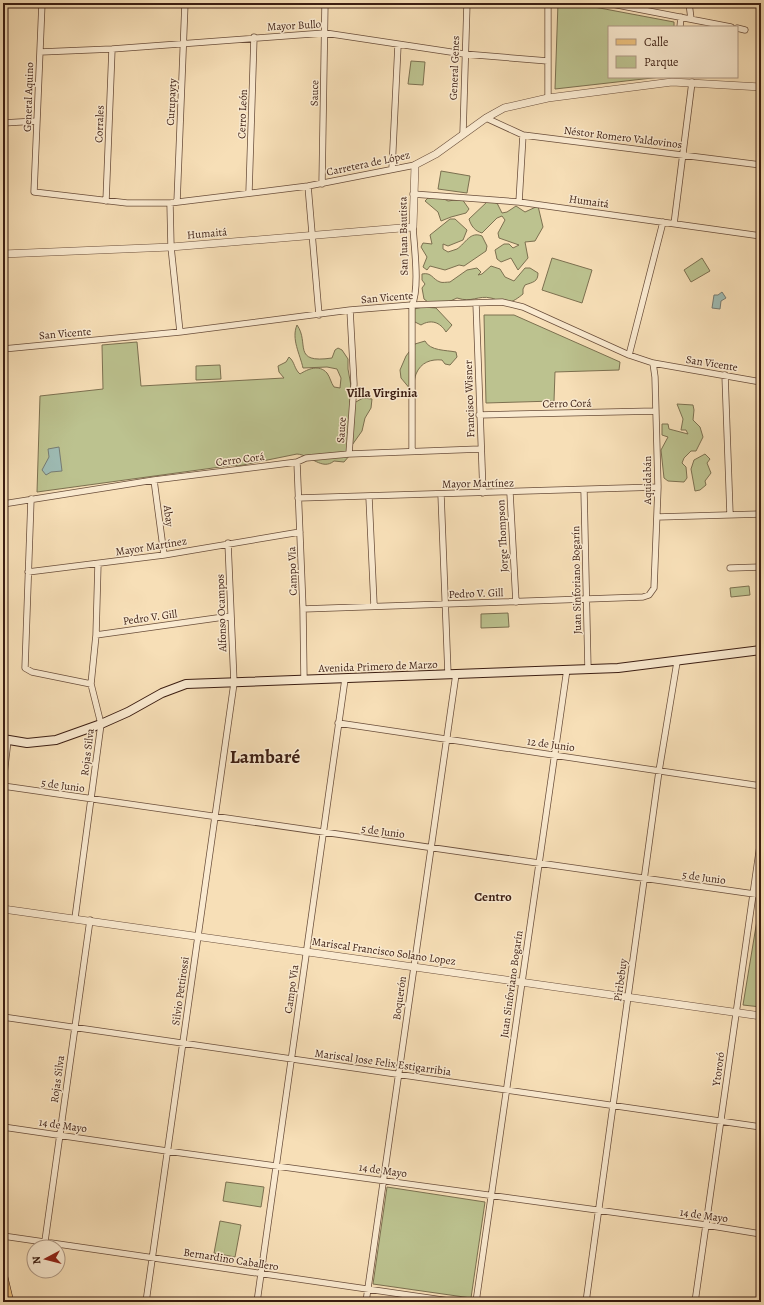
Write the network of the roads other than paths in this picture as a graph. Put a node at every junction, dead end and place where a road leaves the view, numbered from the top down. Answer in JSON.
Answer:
{"nodes":[{"id":1,"x":42,"y":3,"type":"edge"},
{"id":2,"x":185,"y":3,"type":"edge"},
{"id":3,"x":325,"y":3,"type":"edge"},
{"id":4,"x":467,"y":3,"type":"edge"},
{"id":5,"x":548,"y":3,"type":"edge"},
{"id":6,"x":607,"y":3,"type":"edge"},
{"id":7,"x":689,"y":3,"type":"edge"},
{"id":8,"x":616,"y":4,"type":"edge"},
{"id":9,"x":681,"y":17,"type":"junction"},
{"id":10,"x":691,"y":19,"type":"junction"},
{"id":11,"x":680,"y":26,"type":"edge"},
{"id":12,"x":726,"y":26,"type":"edge"},
{"id":13,"x":738,"y":28,"type":"edge"},
{"id":14,"x":745,"y":30,"type":"dead end"},
{"id":15,"x":325,"y":34,"type":"junction"},
{"id":16,"x":254,"y":37,"type":"junction"},
{"id":17,"x":184,"y":44,"type":"junction"},
{"id":18,"x":398,"y":45,"type":"junction"},
{"id":19,"x":112,"y":49,"type":"junction"},
{"id":20,"x":40,"y":52,"type":"junction"},
{"id":21,"x":464,"y":54,"type":"junction"},
{"id":22,"x":548,"y":61,"type":"junction"},
{"id":23,"x":676,"y":79,"type":"edge"},
{"id":24,"x":692,"y":82,"type":"junction"},
{"id":25,"x":761,"y":87,"type":"edge"},
{"id":26,"x":548,"y":98,"type":"junction"},
{"id":27,"x":486,"y":118,"type":"junction"},
{"id":28,"x":37,"y":120,"type":"junction"},
{"id":29,"x":3,"y":123,"type":"edge"},
{"id":30,"x":463,"y":133,"type":"junction"},
{"id":31,"x":523,"y":135,"type":"junction"},
{"id":32,"x":682,"y":155,"type":"junction"},
{"id":33,"x":414,"y":165,"type":"junction"},
{"id":34,"x":761,"y":165,"type":"edge"},
{"id":35,"x":392,"y":169,"type":"junction"},
{"id":36,"x":322,"y":184,"type":"junction"},
{"id":37,"x":308,"y":186,"type":"junction"},
{"id":38,"x":34,"y":192,"type":"joint"},
{"id":39,"x":249,"y":192,"type":"junction"},
{"id":40,"x":413,"y":194,"type":"junction"},
{"id":41,"x":106,"y":200,"type":"junction"},
{"id":42,"x":177,"y":202,"type":"junction"},
{"id":43,"x":519,"y":202,"type":"junction"},
{"id":44,"x":170,"y":203,"type":"junction"},
{"id":45,"x":663,"y":222,"type":"junction"},
{"id":46,"x":674,"y":224,"type":"junction"},
{"id":47,"x":413,"y":227,"type":"junction"},
{"id":48,"x":312,"y":234,"type":"junction"},
{"id":49,"x":761,"y":236,"type":"edge"},
{"id":50,"x":171,"y":247,"type":"junction"},
{"id":51,"x":3,"y":254,"type":"edge"},
{"id":52,"x":476,"y":304,"type":"junction"},
{"id":53,"x":412,"y":305,"type":"junction"},
{"id":54,"x":350,"y":310,"type":"junction"},
{"id":55,"x":319,"y":315,"type":"junction"},
{"id":56,"x":180,"y":332,"type":"junction"},
{"id":57,"x":3,"y":348,"type":"edge"},
{"id":58,"x":629,"y":355,"type":"junction"},
{"id":59,"x":653,"y":364,"type":"junction"},
{"id":60,"x":725,"y":375,"type":"junction"},
{"id":61,"x":761,"y":382,"type":"edge"},
{"id":62,"x":656,"y":412,"type":"junction"},
{"id":63,"x":479,"y":415,"type":"junction"},
{"id":64,"x":480,"y":448,"type":"junction"},
{"id":65,"x":412,"y":451,"type":"junction"},
{"id":66,"x":349,"y":454,"type":"junction"},
{"id":67,"x":297,"y":462,"type":"junction"},
{"id":68,"x":154,"y":480,"type":"junction"},
{"id":69,"x":658,"y":487,"type":"junction"},
{"id":70,"x":584,"y":490,"type":"junction"},
{"id":71,"x":483,"y":493,"type":"junction"},
{"id":72,"x":510,"y":493,"type":"junction"},
{"id":73,"x":441,"y":494,"type":"junction"},
{"id":74,"x":369,"y":497,"type":"junction"},
{"id":75,"x":298,"y":498,"type":"junction"},
{"id":76,"x":31,"y":499,"type":"junction"},
{"id":77,"x":3,"y":504,"type":"edge"},
{"id":78,"x":730,"y":514,"type":"junction"},
{"id":79,"x":761,"y":514,"type":"edge"},
{"id":80,"x":657,"y":517,"type":"junction"},
{"id":81,"x":300,"y":532,"type":"junction"},
{"id":82,"x":228,"y":543,"type":"junction"},
{"id":83,"x":164,"y":555,"type":"junction"},
{"id":84,"x":98,"y":564,"type":"junction"},
{"id":85,"x":761,"y":567,"type":"edge"},
{"id":86,"x":730,"y":568,"type":"dead end"},
{"id":87,"x":28,"y":572,"type":"junction"},
{"id":88,"x":649,"y":595,"type":"joint"},
{"id":89,"x":587,"y":598,"type":"junction"},
{"id":90,"x":516,"y":602,"type":"junction"},
{"id":91,"x":445,"y":604,"type":"junction"},
{"id":92,"x":374,"y":605,"type":"junction"},
{"id":93,"x":303,"y":609,"type":"junction"},
{"id":94,"x":231,"y":616,"type":"junction"},
{"id":95,"x":96,"y":635,"type":"junction"},
{"id":96,"x":761,"y":650,"type":"edge"},
{"id":97,"x":677,"y":662,"type":"junction"},
{"id":98,"x":567,"y":669,"type":"junction"},
{"id":99,"x":588,"y":669,"type":"junction"},
{"id":100,"x":452,"y":674,"type":"junction"},
{"id":101,"x":344,"y":679,"type":"junction"},
{"id":102,"x":304,"y":680,"type":"junction"},
{"id":103,"x":234,"y":683,"type":"junction"},
{"id":104,"x":91,"y":684,"type":"junction"},
{"id":105,"x":338,"y":723,"type":"junction"},
{"id":106,"x":101,"y":724,"type":"junction"},
{"id":107,"x":5,"y":739,"type":"edge"},
{"id":108,"x":446,"y":739,"type":"junction"},
{"id":109,"x":554,"y":755,"type":"junction"},
{"id":110,"x":659,"y":770,"type":"junction"},
{"id":111,"x":4,"y":771,"type":"edge"},
{"id":112,"x":3,"y":785,"type":"edge"},
{"id":113,"x":761,"y":786,"type":"edge"},
{"id":114,"x":91,"y":799,"type":"junction"},
{"id":115,"x":215,"y":817,"type":"junction"},
{"id":116,"x":323,"y":832,"type":"junction"},
{"id":117,"x":761,"y":838,"type":"edge"},
{"id":118,"x":431,"y":848,"type":"junction"},
{"id":119,"x":539,"y":863,"type":"junction"},
{"id":120,"x":644,"y":878,"type":"junction"},
{"id":121,"x":753,"y":894,"type":"junction"},
{"id":122,"x":761,"y":895,"type":"edge"},
{"id":123,"x":3,"y":909,"type":"edge"},
{"id":124,"x":75,"y":918,"type":"junction"},
{"id":125,"x":90,"y":920,"type":"junction"},
{"id":126,"x":198,"y":936,"type":"junction"},
{"id":127,"x":306,"y":951,"type":"junction"},
{"id":128,"x":414,"y":966,"type":"junction"},
{"id":129,"x":522,"y":982,"type":"junction"},
{"id":130,"x":628,"y":997,"type":"junction"},
{"id":131,"x":736,"y":1012,"type":"junction"},
{"id":132,"x":761,"y":1016,"type":"edge"},
{"id":133,"x":3,"y":1017,"type":"edge"},
{"id":134,"x":75,"y":1027,"type":"junction"},
{"id":135,"x":183,"y":1043,"type":"junction"},
{"id":136,"x":291,"y":1060,"type":"junction"},
{"id":137,"x":399,"y":1073,"type":"junction"},
{"id":138,"x":506,"y":1090,"type":"junction"},
{"id":139,"x":613,"y":1105,"type":"junction"},
{"id":140,"x":720,"y":1121,"type":"junction"},
{"id":141,"x":761,"y":1126,"type":"edge"},
{"id":142,"x":3,"y":1127,"type":"edge"},
{"id":143,"x":60,"y":1135,"type":"junction"},
{"id":144,"x":168,"y":1151,"type":"junction"},
{"id":145,"x":276,"y":1165,"type":"junction"},
{"id":146,"x":384,"y":1181,"type":"junction"},
{"id":147,"x":491,"y":1195,"type":"junction"},
{"id":148,"x":598,"y":1210,"type":"junction"},
{"id":149,"x":706,"y":1225,"type":"junction"},
{"id":150,"x":761,"y":1234,"type":"edge"},
{"id":151,"x":3,"y":1236,"type":"edge"},
{"id":152,"x":28,"y":1239,"type":"edge"},
{"id":153,"x":45,"y":1239,"type":"edge"},
{"id":154,"x":66,"y":1244,"type":"edge"},
{"id":155,"x":152,"y":1258,"type":"junction"},
{"id":156,"x":261,"y":1274,"type":"junction"},
{"id":157,"x":3,"y":1277,"type":"edge"},
{"id":158,"x":368,"y":1290,"type":"junction"},
{"id":159,"x":9,"y":1302,"type":"edge"},
{"id":160,"x":146,"y":1302,"type":"edge"},
{"id":161,"x":257,"y":1302,"type":"edge"},
{"id":162,"x":366,"y":1302,"type":"edge"},
{"id":163,"x":456,"y":1302,"type":"edge"},
{"id":164,"x":476,"y":1302,"type":"edge"},
{"id":165,"x":586,"y":1302,"type":"edge"},
{"id":166,"x":695,"y":1302,"type":"edge"}],
"edges":[{"from":1,"to":20,"type":"street","name":"General Aquino"},
{"from":2,"to":17,"type":"street","name":"Curupayty"},
{"from":3,"to":15,"type":"street","name":"Sauce"},
{"from":4,"to":21,"type":"street","name":"General Genes"},
{"from":5,"to":22,"type":"street"},
{"from":6,"to":8,"type":"street"},
{"from":7,"to":10,"type":"street"},
{"from":8,"to":9,"type":"street"},
{"from":9,"to":10,"type":"street"},
{"from":9,"to":11,"type":"street"},
{"from":10,"to":12,"type":"street"},
{"from":13,"to":14,"type":"street"},
{"from":15,"to":16,"type":"street","name":"Mayor Bullo"},
{"from":15,"to":18,"type":"street","name":"Mayor Bullo"},
{"from":15,"to":36,"type":"street","name":"Sauce"},
{"from":16,"to":17,"type":"street","name":"Mayor Bullo"},
{"from":16,"to":39,"type":"street","name":"Cerro León"},
{"from":17,"to":19,"type":"street","name":"Mayor Bullo"},
{"from":17,"to":42,"type":"street","name":"Curupayty"},
{"from":18,"to":21,"type":"street","name":"Mayor Bullo"},
{"from":18,"to":35,"type":"street"},
{"from":19,"to":20,"type":"street","name":"Mayor Bullo"},
{"from":19,"to":41,"type":"street","name":"Corrales"},
{"from":20,"to":28,"type":"street","name":"General Aquino"},
{"from":21,"to":22,"type":"street","name":"Mayor Bullo"},
{"from":21,"to":30,"type":"street","name":"General Genes"},
{"from":22,"to":26,"type":"street"},
{"from":23,"to":24,"type":"street","name":"Carretera de López"},
{"from":23,"to":26,"type":"street","name":"Carretera de López"},
{"from":24,"to":25,"type":"street","name":"Carretera de López"},
{"from":24,"to":32,"type":"street"},
{"from":26,"to":27,"type":"street","name":"Carretera de López"},
{"from":27,"to":30,"type":"street","name":"Carretera de López"},
{"from":27,"to":31,"type":"street","name":"Néstor Romero Valdovinos"},
{"from":28,"to":29,"type":"street"},
{"from":28,"to":38,"type":"street","name":"General Aquino"},
{"from":30,"to":33,"type":"street","name":"Carretera de López"},
{"from":31,"to":32,"type":"street","name":"Néstor Romero Valdovinos"},
{"from":31,"to":43,"type":"street"},
{"from":32,"to":34,"type":"street","name":"Néstor Romero Valdovinos"},
{"from":32,"to":46,"type":"street"},
{"from":33,"to":35,"type":"street","name":"Carretera de López"},
{"from":33,"to":40,"type":"street","name":"San Juan Bautista"},
{"from":35,"to":36,"type":"street","name":"Carretera de López"},
{"from":36,"to":37,"type":"street","name":"Carretera de López"},
{"from":37,"to":39,"type":"street","name":"Carretera de López"},
{"from":37,"to":48,"type":"street"},
{"from":38,"to":41,"type":"street","name":"Carretera de López"},
{"from":39,"to":42,"type":"street","name":"Carretera de López"},
{"from":40,"to":43,"type":"street","name":"Humaitá"},
{"from":40,"to":47,"type":"street","name":"San Juan Bautista"},
{"from":41,"to":44,"type":"street","name":"Carretera de López"},
{"from":42,"to":44,"type":"street","name":"Carretera de López"},
{"from":43,"to":45,"type":"street","name":"Humaitá"},
{"from":44,"to":50,"type":"street"},
{"from":45,"to":46,"type":"street","name":"Humaitá"},
{"from":45,"to":58,"type":"street"},
{"from":46,"to":49,"type":"street","name":"Humaitá"},
{"from":47,"to":48,"type":"street","name":"Humaitá"},
{"from":47,"to":53,"type":"street","name":"San Juan Bautista"},
{"from":48,"to":50,"type":"street","name":"Humaitá"},
{"from":48,"to":55,"type":"street"},
{"from":50,"to":51,"type":"street","name":"Humaitá"},
{"from":50,"to":56,"type":"street"},
{"from":52,"to":53,"type":"street","name":"San Vicente"},
{"from":52,"to":58,"type":"street","name":"San Vicente"},
{"from":52,"to":63,"type":"street","name":"Francisco Wisner"},
{"from":53,"to":54,"type":"street","name":"San Vicente"},
{"from":53,"to":65,"type":"street","name":"San Juan Bautista"},
{"from":54,"to":55,"type":"street","name":"San Vicente"},
{"from":54,"to":66,"type":"street","name":"Sauce"},
{"from":55,"to":56,"type":"street","name":"San Vicente"},
{"from":56,"to":57,"type":"street","name":"San Vicente"},
{"from":58,"to":59,"type":"street","name":"San Vicente"},
{"from":59,"to":60,"type":"street","name":"San Vicente"},
{"from":59,"to":62,"type":"street","name":"Aquidabán"},
{"from":60,"to":61,"type":"street","name":"San Vicente"},
{"from":60,"to":78,"type":"street"},
{"from":62,"to":63,"type":"street","name":"Cerro Corá"},
{"from":62,"to":69,"type":"street","name":"Aquidabán"},
{"from":63,"to":64,"type":"street","name":"Francisco Wisner"},
{"from":64,"to":65,"type":"street","name":"Cerro Corá"},
{"from":64,"to":71,"type":"street","name":"Francisco Wisner"},
{"from":65,"to":66,"type":"street","name":"Cerro Corá"},
{"from":66,"to":67,"type":"street","name":"Cerro Corá"},
{"from":67,"to":68,"type":"street","name":"Cerro Corá"},
{"from":67,"to":75,"type":"street","name":"Campo Vía"},
{"from":68,"to":76,"type":"street","name":"Cerro Corá"},
{"from":68,"to":83,"type":"street","name":"Abay"},
{"from":69,"to":70,"type":"street","name":"Mayor Martínez"},
{"from":69,"to":80,"type":"street","name":"Aquidabán"},
{"from":70,"to":72,"type":"street","name":"Mayor Martínez"},
{"from":70,"to":89,"type":"street","name":"Juan Sinforiano Bogarín"},
{"from":71,"to":72,"type":"street","name":"Mayor Martínez"},
{"from":71,"to":73,"type":"street","name":"Mayor Martínez"},
{"from":72,"to":90,"type":"street","name":"Jorge Thompson"},
{"from":73,"to":74,"type":"street","name":"Mayor Martínez"},
{"from":73,"to":91,"type":"street"},
{"from":74,"to":75,"type":"street","name":"Mayor Martínez"},
{"from":74,"to":92,"type":"street"},
{"from":75,"to":81,"type":"street","name":"Campo Vía"},
{"from":76,"to":77,"type":"street","name":"Cerro Corá"},
{"from":76,"to":87,"type":"street"},
{"from":78,"to":79,"type":"street"},
{"from":78,"to":80,"type":"street"},
{"from":80,"to":88,"type":"street","name":"Aquidabán"},
{"from":81,"to":82,"type":"street","name":"Mayor Martínez"},
{"from":81,"to":93,"type":"street","name":"Campo Vía"},
{"from":82,"to":83,"type":"street","name":"Mayor Martínez"},
{"from":82,"to":94,"type":"street","name":"Alfonso Ocampos"},
{"from":83,"to":84,"type":"street","name":"Mayor Martínez"},
{"from":84,"to":87,"type":"street","name":"Mayor Martínez"},
{"from":84,"to":95,"type":"street","name":"Rojas Silva"},
{"from":85,"to":86,"type":"street"},
{"from":87,"to":104,"type":"street"},
{"from":88,"to":89,"type":"street","name":"Pedro V. Gill"},
{"from":89,"to":90,"type":"street","name":"Pedro V. Gill"},
{"from":89,"to":99,"type":"street","name":"Juan Sinforiano Bogarín"},
{"from":90,"to":91,"type":"street","name":"Pedro V. Gill"},
{"from":91,"to":92,"type":"street","name":"Pedro V. Gill"},
{"from":91,"to":100,"type":"street"},
{"from":92,"to":93,"type":"street","name":"Pedro V. Gill"},
{"from":93,"to":102,"type":"street","name":"Campo Vía"},
{"from":94,"to":95,"type":"street","name":"Pedro V. Gill"},
{"from":94,"to":103,"type":"street","name":"Alfonso Ocampos"},
{"from":95,"to":104,"type":"street","name":"Rojas Silva"},
{"from":96,"to":97,"type":"main road","name":"Avenida Primero de Marzo"},
{"from":97,"to":99,"type":"main road","name":"Avenida Primero de Marzo"},
{"from":97,"to":110,"type":"street","name":"Piribebuy"},
{"from":98,"to":99,"type":"main road","name":"Avenida Primero de Marzo"},
{"from":98,"to":100,"type":"main road","name":"Avenida Primero de Marzo"},
{"from":98,"to":109,"type":"street","name":"Juan Sinforiano Bogarín"},
{"from":100,"to":101,"type":"main road","name":"Avenida Primero de Marzo"},
{"from":100,"to":108,"type":"street","name":"Boquerón"},
{"from":101,"to":102,"type":"main road","name":"Avenida Primero de Marzo"},
{"from":101,"to":105,"type":"street","name":"Campo Vía"},
{"from":102,"to":103,"type":"main road","name":"Avenida Primero de Marzo"},
{"from":103,"to":106,"type":"main road","name":"Avenida Primero de Marzo"},
{"from":103,"to":115,"type":"street","name":"Silvio Pettirossi"},
{"from":104,"to":106,"type":"street","name":"Rojas Silva"},
{"from":105,"to":108,"type":"street","name":"12 de Junio"},
{"from":105,"to":116,"type":"street","name":"Campo Vía"},
{"from":106,"to":107,"type":"main road","name":"Avenida Primero de Marzo"},
{"from":106,"to":114,"type":"street","name":"Rojas Silva"},
{"from":107,"to":111,"type":"street"},
{"from":108,"to":109,"type":"street","name":"12 de Junio"},
{"from":108,"to":118,"type":"street","name":"Boquerón"},
{"from":109,"to":110,"type":"street","name":"12 de Junio"},
{"from":109,"to":119,"type":"street","name":"Juan Sinforiano Bogarín"},
{"from":110,"to":113,"type":"street","name":"12 de Junio"},
{"from":110,"to":120,"type":"street","name":"Piribebuy"},
{"from":111,"to":112,"type":"street"},
{"from":112,"to":114,"type":"street","name":"5 de Junio"},
{"from":114,"to":115,"type":"street","name":"5 de Junio"},
{"from":114,"to":124,"type":"street","name":"Rojas Silva"},
{"from":115,"to":116,"type":"street","name":"5 de Junio"},
{"from":115,"to":126,"type":"street","name":"Silvio Pettirossi"},
{"from":116,"to":118,"type":"street","name":"5 de Junio"},
{"from":116,"to":127,"type":"street","name":"Campo Vía"},
{"from":117,"to":121,"type":"street","name":"Ytororó"},
{"from":118,"to":119,"type":"street","name":"5 de Junio"},
{"from":118,"to":128,"type":"street","name":"Boquerón"},
{"from":119,"to":120,"type":"street","name":"5 de Junio"},
{"from":119,"to":129,"type":"street","name":"Juan Sinforiano Bogarín"},
{"from":120,"to":121,"type":"street","name":"5 de Junio"},
{"from":120,"to":130,"type":"street","name":"Piribebuy"},
{"from":121,"to":122,"type":"street","name":"5 de Junio"},
{"from":121,"to":131,"type":"street","name":"Ytororó"},
{"from":123,"to":124,"type":"street","name":"Mariscal Francisco Solano Lopez"},
{"from":124,"to":125,"type":"street","name":"Mariscal Francisco Solano Lopez"},
{"from":125,"to":126,"type":"street","name":"Mariscal Francisco Solano Lopez"},
{"from":125,"to":134,"type":"street","name":"Rojas Silva"},
{"from":126,"to":127,"type":"street","name":"Mariscal Francisco Solano Lopez"},
{"from":126,"to":135,"type":"street","name":"Silvio Pettirossi"},
{"from":127,"to":128,"type":"street","name":"Mariscal Francisco Solano Lopez"},
{"from":127,"to":136,"type":"street","name":"Campo Vía"},
{"from":128,"to":129,"type":"street","name":"Mariscal Francisco Solano Lopez"},
{"from":128,"to":137,"type":"street","name":"Boquerón"},
{"from":129,"to":130,"type":"street","name":"Mariscal Francisco Solano Lopez"},
{"from":129,"to":138,"type":"street","name":"Juan Sinforiano Bogarín"},
{"from":130,"to":131,"type":"street","name":"Mariscal Francisco Solano Lopez"},
{"from":130,"to":139,"type":"street","name":"Piribebuy"},
{"from":131,"to":132,"type":"street","name":"Mariscal Francisco Solano Lopez"},
{"from":131,"to":140,"type":"street","name":"Ytororó"},
{"from":133,"to":134,"type":"street","name":"Mariscal Jose Felix Estigarribia"},
{"from":134,"to":135,"type":"street","name":"Mariscal Jose Felix Estigarribia"},
{"from":134,"to":143,"type":"street","name":"Rojas Silva"},
{"from":135,"to":136,"type":"street","name":"Mariscal Jose Felix Estigarribia"},
{"from":135,"to":144,"type":"street","name":"Silvio Pettirossi"},
{"from":136,"to":137,"type":"street","name":"Mariscal Jose Felix Estigarribia"},
{"from":136,"to":145,"type":"street","name":"Campo Vía"},
{"from":137,"to":138,"type":"street","name":"Mariscal Jose Felix Estigarribia"},
{"from":137,"to":146,"type":"street","name":"Boquerón"},
{"from":138,"to":139,"type":"street","name":"Mariscal Jose Felix Estigarribia"},
{"from":138,"to":147,"type":"street","name":"Juan Sinforiano Bogarín"},
{"from":139,"to":140,"type":"street","name":"Mariscal Jose Felix Estigarribia"},
{"from":139,"to":148,"type":"street","name":"Piribebuy"},
{"from":140,"to":141,"type":"street","name":"Mariscal Jose Felix Estigarribia"},
{"from":140,"to":149,"type":"street","name":"Ytororó"},
{"from":142,"to":143,"type":"street","name":"14 de Mayo"},
{"from":143,"to":144,"type":"street","name":"14 de Mayo"},
{"from":143,"to":153,"type":"street","name":"Rojas Silva"},
{"from":144,"to":145,"type":"street","name":"14 de Mayo"},
{"from":144,"to":155,"type":"street","name":"Silvio Pettirossi"},
{"from":145,"to":146,"type":"street","name":"14 de Mayo"},
{"from":145,"to":156,"type":"street","name":"Campo Vía"},
{"from":146,"to":147,"type":"street","name":"14 de Mayo"},
{"from":146,"to":158,"type":"street","name":"Boquerón"},
{"from":147,"to":148,"type":"street","name":"14 de Mayo"},
{"from":147,"to":164,"type":"street","name":"Juan Sinforiano Bogarín"},
{"from":148,"to":149,"type":"street","name":"14 de Mayo"},
{"from":148,"to":165,"type":"street","name":"Piribebuy"},
{"from":149,"to":150,"type":"street","name":"14 de Mayo"},
{"from":149,"to":166,"type":"street","name":"Ytororó"},
{"from":151,"to":152,"type":"street","name":"Bernardino Caballero"},
{"from":154,"to":155,"type":"street","name":"Bernardino Caballero"},
{"from":155,"to":156,"type":"street","name":"Bernardino Caballero"},
{"from":155,"to":160,"type":"street","name":"Silvio Pettirossi"},
{"from":156,"to":158,"type":"street","name":"Bernardino Caballero"},
{"from":156,"to":161,"type":"street","name":"Campo Vía"},
{"from":157,"to":159,"type":"main road"},
{"from":158,"to":162,"type":"street","name":"Boquerón"},
{"from":158,"to":163,"type":"street","name":"Bernardino Caballero"}]}
